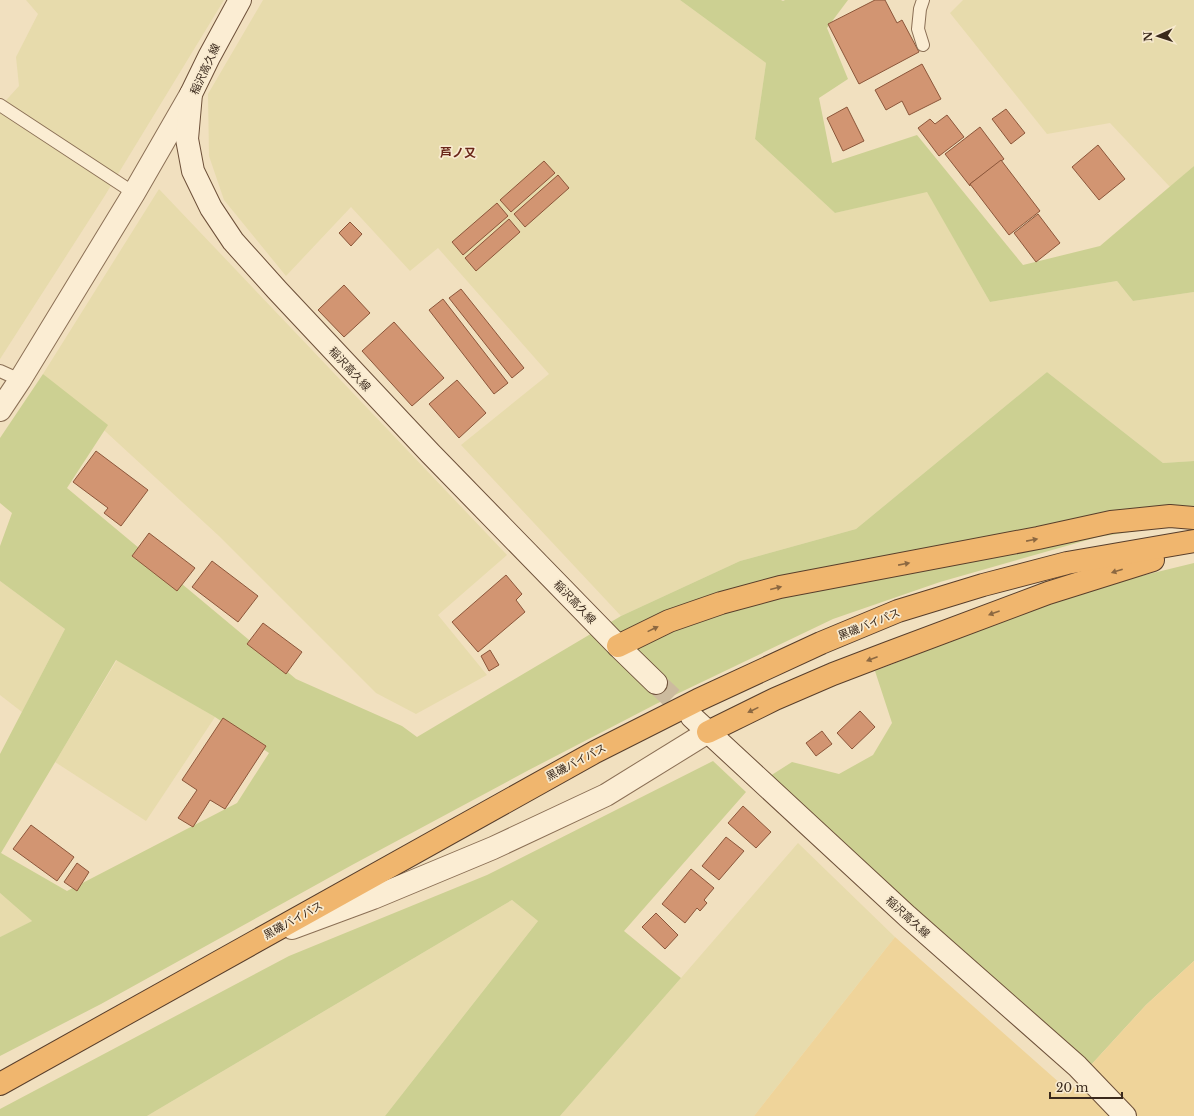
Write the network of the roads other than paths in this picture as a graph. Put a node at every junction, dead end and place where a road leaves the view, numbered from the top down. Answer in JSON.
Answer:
{"nodes":[{"id":1,"x":240,"y":0,"type":"edge"},
{"id":2,"x":923,"y":0,"type":"edge"},
{"id":3,"x":922,"y":45,"type":"dead end"},
{"id":4,"x":191,"y":94,"type":"junction"},
{"id":5,"x":0,"y":105,"type":"edge"},
{"id":6,"x":134,"y":194,"type":"junction"},
{"id":7,"x":0,"y":371,"type":"edge"},
{"id":8,"x":20,"y":380,"type":"junction"},
{"id":9,"x":0,"y":410,"type":"edge"},
{"id":10,"x":1194,"y":518,"type":"edge"},
{"id":11,"x":1194,"y":541,"type":"edge"},
{"id":12,"x":1194,"y":546,"type":"edge"},
{"id":13,"x":618,"y":646,"type":"junction"},
{"id":14,"x":656,"y":682,"type":"tunnel mouth"},
{"id":15,"x":692,"y":717,"type":"tunnel mouth"},
{"id":16,"x":708,"y":732,"type":"junction"},
{"id":17,"x":254,"y":942,"type":"junction"},
{"id":18,"x":0,"y":1084,"type":"edge"},
{"id":19,"x":1125,"y":1116,"type":"edge"}],
"edges":[{"from":1,"to":4,"type":"main road","name":"稲沢高久線"},
{"from":2,"to":3,"type":"lane"},
{"from":4,"to":6,"type":"main road"},
{"from":4,"to":13,"type":"main road","name":"稲沢高久線"},
{"from":5,"to":6,"type":"lane"},
{"from":6,"to":8,"type":"main road"},
{"from":7,"to":8,"type":"lane"},
{"from":8,"to":9,"type":"main road"},
{"from":13,"to":10,"type":"highway","one_way":true},
{"from":11,"to":17,"type":"highway","name":"黒磯バイパス"},
{"from":12,"to":16,"type":"highway","one_way":true},
{"from":13,"to":14,"type":"main road","name":"稲沢高久線"},
{"from":15,"to":16,"type":"main road","name":"稲沢高久線"},
{"from":16,"to":17,"type":"main road"},
{"from":16,"to":19,"type":"main road","name":"稲沢高久線"},
{"from":17,"to":18,"type":"highway","name":"黒磯バイパス"}]}
